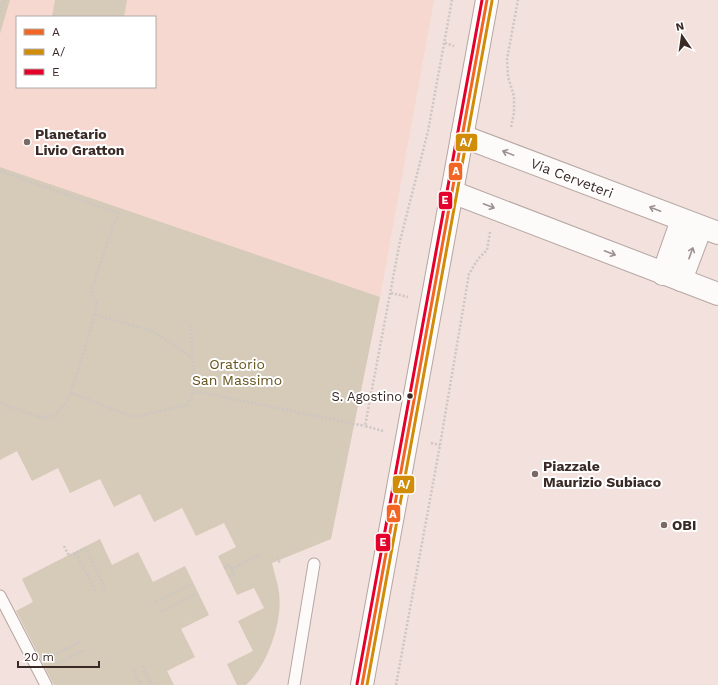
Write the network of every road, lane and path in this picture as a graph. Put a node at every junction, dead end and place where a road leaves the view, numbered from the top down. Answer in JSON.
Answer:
{"nodes":[{"id":1,"x":4,"y":0,"type":"edge"},
{"id":2,"x":452,"y":0,"type":"edge"},
{"id":3,"x":487,"y":0,"type":"edge"},
{"id":4,"x":518,"y":0,"type":"edge"},
{"id":5,"x":0,"y":12,"type":"edge"},
{"id":6,"x":514,"y":113,"type":"dead end"},
{"id":7,"x":462,"y":136,"type":"junction"},
{"id":8,"x":0,"y":171,"type":"edge"},
{"id":9,"x":452,"y":192,"type":"junction"},
{"id":10,"x":700,"y":226,"type":"edge"},
{"id":11,"x":487,"y":250,"type":"dead end"},
{"id":12,"x":672,"y":277,"type":"junction"},
{"id":13,"x":718,"y":294,"type":"edge"},
{"id":14,"x":95,"y":315,"type":"junction"},
{"id":15,"x":191,"y":325,"type":"dead end"},
{"id":16,"x":193,"y":358,"type":"junction"},
{"id":17,"x":194,"y":391,"type":"junction"},
{"id":18,"x":72,"y":393,"type":"junction"},
{"id":19,"x":0,"y":404,"type":"edge"},
{"id":20,"x":365,"y":426,"type":"junction"},
{"id":21,"x":372,"y":428,"type":"dead end"},
{"id":22,"x":64,"y":546,"type":"dead end"},
{"id":23,"x":76,"y":553,"type":"junction"},
{"id":24,"x":260,"y":554,"type":"dead end"},
{"id":25,"x":276,"y":557,"type":"dead end"},
{"id":26,"x":280,"y":563,"type":"dead end"},
{"id":27,"x":314,"y":564,"type":"dead end"},
{"id":28,"x":224,"y":568,"type":"dead end"},
{"id":29,"x":231,"y":569,"type":"junction"},
{"id":30,"x":229,"y":577,"type":"dead end"},
{"id":31,"x":192,"y":584,"type":"dead end"},
{"id":32,"x":105,"y":588,"type":"dead end"},
{"id":33,"x":96,"y":592,"type":"dead end"},
{"id":34,"x":197,"y":594,"type":"dead end"},
{"id":35,"x":0,"y":596,"type":"edge"},
{"id":36,"x":156,"y":602,"type":"dead end"},
{"id":37,"x":161,"y":612,"type":"dead end"},
{"id":38,"x":80,"y":642,"type":"dead end"},
{"id":39,"x":35,"y":664,"type":"junction"},
{"id":40,"x":142,"y":666,"type":"dead end"},
{"id":41,"x":133,"y":670,"type":"dead end"},
{"id":42,"x":46,"y":685,"type":"edge"},
{"id":43,"x":141,"y":685,"type":"edge"},
{"id":44,"x":152,"y":685,"type":"edge"},
{"id":45,"x":294,"y":685,"type":"edge"},
{"id":46,"x":362,"y":685,"type":"edge"},
{"id":47,"x":396,"y":685,"type":"edge"}],
"edges":[{"from":1,"to":5,"type":"path"},
{"from":2,"to":20,"type":"path"},
{"from":3,"to":7,"type":"main road"},
{"from":4,"to":6,"type":"path"},
{"from":7,"to":9,"type":"main road"},
{"from":10,"to":7,"type":"main road","name":"Via Cerveteri","one_way":true},
{"from":8,"to":14,"type":"path"},
{"from":9,"to":12,"type":"main road","one_way":true},
{"from":9,"to":46,"type":"main road"},
{"from":12,"to":10,"type":"main road","name":"Via Cerveteri","one_way":true},
{"from":11,"to":47,"type":"path"},
{"from":12,"to":13,"type":"main road"},
{"from":14,"to":16,"type":"path"},
{"from":14,"to":18,"type":"path"},
{"from":15,"to":16,"type":"path"},
{"from":16,"to":17,"type":"path"},
{"from":17,"to":18,"type":"path"},
{"from":17,"to":20,"type":"path"},
{"from":18,"to":19,"type":"path"},
{"from":20,"to":21,"type":"path"},
{"from":22,"to":23,"type":"path"},
{"from":23,"to":32,"type":"path"},
{"from":23,"to":33,"type":"path"},
{"from":24,"to":29,"type":"path"},
{"from":25,"to":26,"type":"path"},
{"from":27,"to":45,"type":"lane"},
{"from":28,"to":29,"type":"path"},
{"from":29,"to":30,"type":"path"},
{"from":31,"to":36,"type":"path"},
{"from":34,"to":37,"type":"path"},
{"from":35,"to":39,"type":"lane"},
{"from":38,"to":39,"type":"path"},
{"from":39,"to":42,"type":"lane"},
{"from":40,"to":44,"type":"path"},
{"from":41,"to":43,"type":"path"}]}
